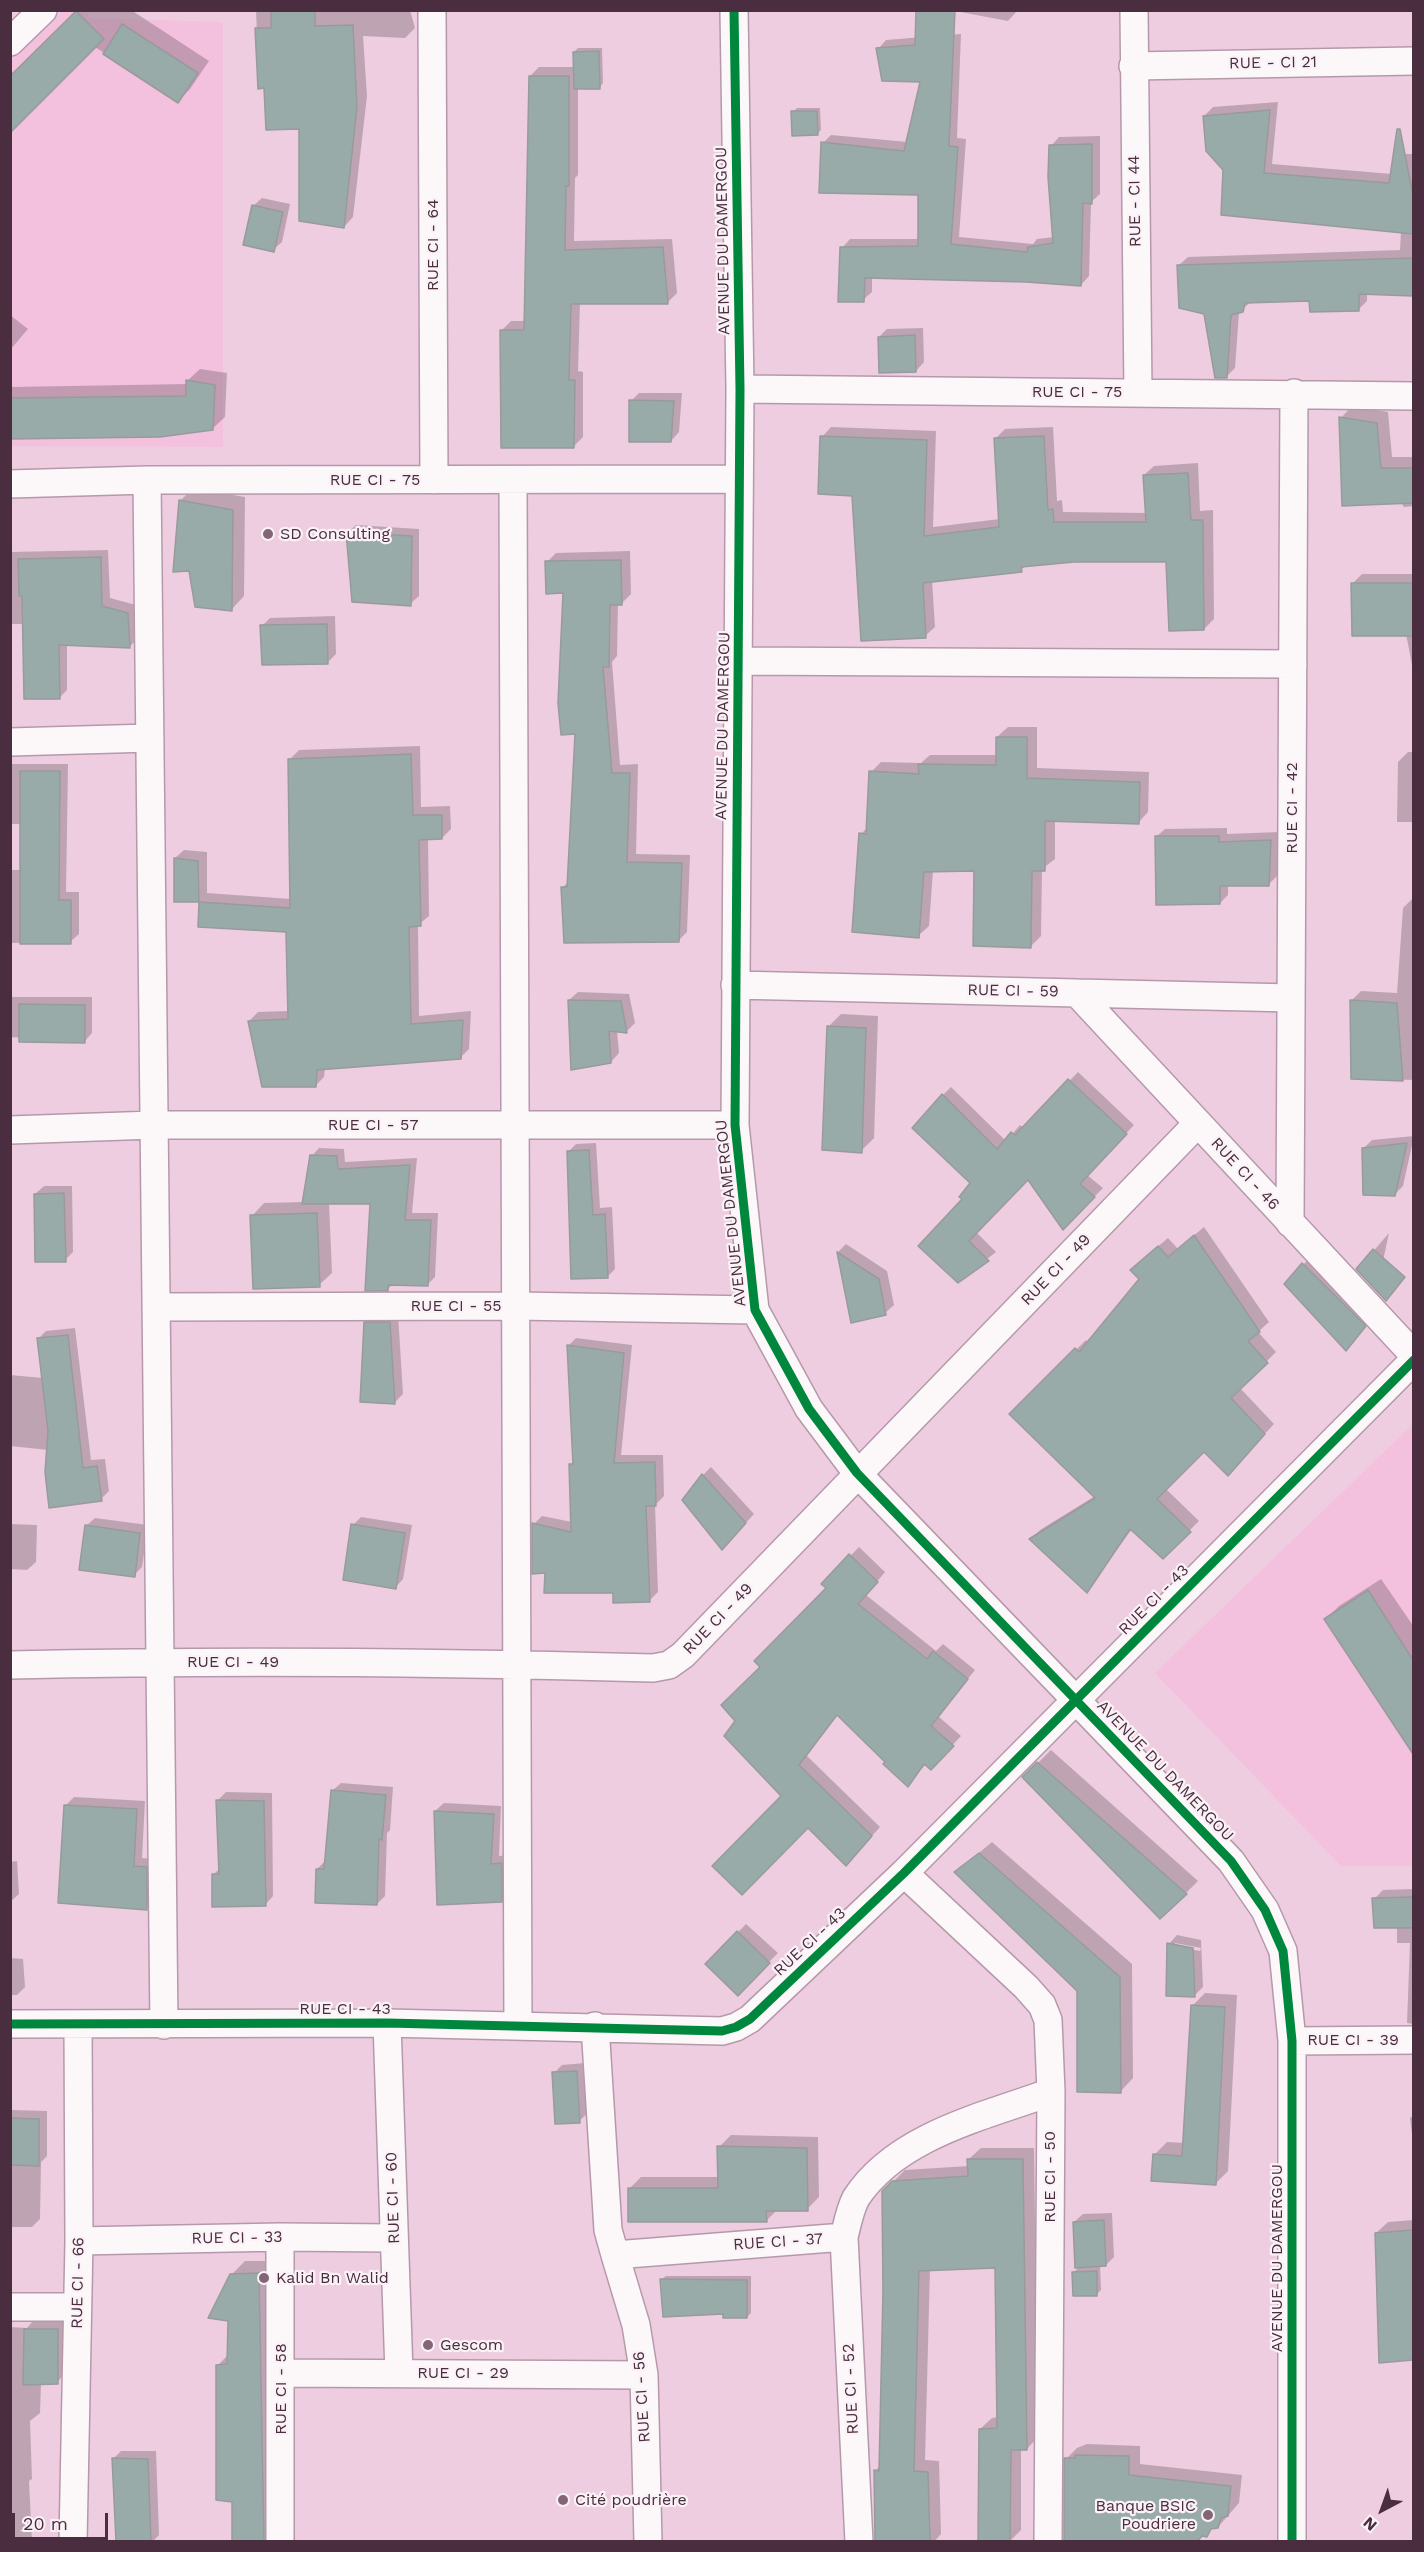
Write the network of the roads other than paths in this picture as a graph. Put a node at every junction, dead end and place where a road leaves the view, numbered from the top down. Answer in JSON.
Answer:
{"nodes":[{"id":1,"x":44,"y":10,"type":"edge"},
{"id":2,"x":432,"y":10,"type":"edge"},
{"id":3,"x":735,"y":10,"type":"edge"},
{"id":4,"x":1134,"y":10,"type":"edge"},
{"id":5,"x":10,"y":42,"type":"edge"},
{"id":6,"x":1413,"y":61,"type":"edge"},
{"id":7,"x":1133,"y":66,"type":"junction"},
{"id":8,"x":740,"y":389,"type":"junction"},
{"id":9,"x":1138,"y":393,"type":"junction"},
{"id":10,"x":1294,"y":393,"type":"junction"},
{"id":11,"x":1413,"y":396,"type":"edge"},
{"id":12,"x":740,"y":479,"type":"junction"},
{"id":13,"x":147,"y":480,"type":"junction"},
{"id":14,"x":434,"y":480,"type":"junction"},
{"id":15,"x":513,"y":480,"type":"junction"},
{"id":16,"x":10,"y":484,"type":"edge"},
{"id":17,"x":738,"y":661,"type":"junction"},
{"id":18,"x":1293,"y":664,"type":"junction"},
{"id":19,"x":150,"y":738,"type":"junction"},
{"id":20,"x":10,"y":742,"type":"edge"},
{"id":21,"x":735,"y":985,"type":"junction"},
{"id":22,"x":1077,"y":993,"type":"junction"},
{"id":23,"x":1291,"y":998,"type":"junction"},
{"id":24,"x":1198,"y":1123,"type":"junction"},
{"id":25,"x":154,"y":1125,"type":"junction"},
{"id":26,"x":515,"y":1125,"type":"junction"},
{"id":27,"x":735,"y":1125,"type":"junction"},
{"id":28,"x":10,"y":1130,"type":"edge"},
{"id":29,"x":1290,"y":1223,"type":"junction"},
{"id":30,"x":516,"y":1306,"type":"junction"},
{"id":31,"x":156,"y":1307,"type":"junction"},
{"id":32,"x":755,"y":1310,"type":"junction"},
{"id":33,"x":1413,"y":1355,"type":"edge"},
{"id":34,"x":1413,"y":1360,"type":"edge"},
{"id":35,"x":857,"y":1473,"type":"junction"},
{"id":36,"x":160,"y":1662,"type":"junction"},
{"id":37,"x":517,"y":1664,"type":"junction"},
{"id":38,"x":10,"y":1665,"type":"edge"},
{"id":39,"x":1076,"y":1700,"type":"junction"},
{"id":40,"x":904,"y":1873,"type":"junction"},
{"id":41,"x":387,"y":2023,"type":"junction"},
{"id":42,"x":10,"y":2024,"type":"edge"},
{"id":43,"x":78,"y":2024,"type":"junction"},
{"id":44,"x":164,"y":2025,"type":"junction"},
{"id":45,"x":518,"y":2026,"type":"junction"},
{"id":46,"x":594,"y":2026,"type":"junction"},
{"id":47,"x":1413,"y":2040,"type":"edge"},
{"id":48,"x":1292,"y":2041,"type":"junction"},
{"id":49,"x":1051,"y":2092,"type":"junction"},
{"id":50,"x":280,"y":2237,"type":"junction"},
{"id":51,"x":844,"y":2237,"type":"junction"},
{"id":52,"x":394,"y":2238,"type":"junction"},
{"id":53,"x":79,"y":2241,"type":"junction"},
{"id":54,"x":611,"y":2243,"type":"junction"},
{"id":55,"x":10,"y":2307,"type":"edge"},
{"id":56,"x":77,"y":2307,"type":"junction"},
{"id":57,"x":281,"y":2373,"type":"junction"},
{"id":58,"x":399,"y":2373,"type":"junction"},
{"id":59,"x":644,"y":2375,"type":"junction"},
{"id":60,"x":73,"y":2541,"type":"edge"},
{"id":61,"x":280,"y":2541,"type":"edge"},
{"id":62,"x":648,"y":2541,"type":"edge"},
{"id":63,"x":859,"y":2541,"type":"edge"},
{"id":64,"x":1048,"y":2541,"type":"edge"},
{"id":65,"x":1292,"y":2541,"type":"edge"}],
"edges":[{"from":1,"to":5,"type":"street"},
{"from":2,"to":14,"type":"street","name":"RUE CI - 64"},
{"from":3,"to":8,"type":"street","name":"AVENUE DU DAMERGOU"},
{"from":4,"to":7,"type":"street","name":"RUE - CI 44"},
{"from":6,"to":7,"type":"street","name":"RUE - CI 21"},
{"from":7,"to":9,"type":"street","name":"RUE - CI 44"},
{"from":8,"to":9,"type":"street","name":"RUE CI - 75"},
{"from":8,"to":12,"type":"street","name":"AVENUE DU DAMERGOU"},
{"from":9,"to":10,"type":"street","name":"RUE CI - 75"},
{"from":10,"to":11,"type":"street","name":"RUE CI - 75"},
{"from":10,"to":18,"type":"street","name":"RUE CI - 42"},
{"from":12,"to":15,"type":"street","name":"RUE CI - 75"},
{"from":12,"to":17,"type":"street","name":"AVENUE DU DAMERGOU"},
{"from":13,"to":14,"type":"street","name":"RUE CI - 75"},
{"from":13,"to":16,"type":"street","name":"RUE CI - 75"},
{"from":13,"to":19,"type":"street"},
{"from":14,"to":15,"type":"street","name":"RUE CI - 75"},
{"from":15,"to":26,"type":"street"},
{"from":17,"to":18,"type":"street"},
{"from":17,"to":21,"type":"street","name":"AVENUE DU DAMERGOU"},
{"from":18,"to":23,"type":"street","name":"RUE CI - 42"},
{"from":19,"to":20,"type":"street"},
{"from":19,"to":25,"type":"street"},
{"from":21,"to":22,"type":"street","name":"RUE CI - 59"},
{"from":21,"to":27,"type":"street","name":"AVENUE DU DAMERGOU"},
{"from":22,"to":23,"type":"street","name":"RUE CI - 59"},
{"from":22,"to":24,"type":"street","name":"RUE CI - 46"},
{"from":23,"to":29,"type":"street","name":"RUE CI - 42"},
{"from":24,"to":29,"type":"street","name":"RUE CI - 46"},
{"from":24,"to":35,"type":"street","name":"RUE CI - 49"},
{"from":25,"to":26,"type":"street","name":"RUE CI - 57"},
{"from":25,"to":28,"type":"street","name":"RUE CI - 57"},
{"from":25,"to":31,"type":"street"},
{"from":26,"to":27,"type":"street","name":"RUE CI - 57"},
{"from":26,"to":30,"type":"street"},
{"from":27,"to":32,"type":"street","name":"AVENUE DU DAMERGOU"},
{"from":29,"to":33,"type":"street","name":"RUE CI - 46"},
{"from":30,"to":31,"type":"street","name":"RUE CI - 55"},
{"from":30,"to":32,"type":"street","name":"RUE CI - 55"},
{"from":30,"to":37,"type":"street"},
{"from":31,"to":36,"type":"street"},
{"from":32,"to":35,"type":"street","name":"AVENUE DU DAMERGOU"},
{"from":34,"to":39,"type":"street","name":"RUE CI - 43"},
{"from":35,"to":37,"type":"street","name":"RUE CI - 49"},
{"from":35,"to":39,"type":"street","name":"AVENUE DU DAMERGOU"},
{"from":36,"to":37,"type":"street","name":"RUE CI - 49"},
{"from":36,"to":38,"type":"street","name":"RUE CI - 49"},
{"from":36,"to":44,"type":"street"},
{"from":37,"to":45,"type":"street"},
{"from":39,"to":40,"type":"street","name":"RUE CI - 43"},
{"from":39,"to":48,"type":"street","name":"AVENUE DU DAMERGOU"},
{"from":40,"to":46,"type":"street","name":"RUE CI - 43"},
{"from":40,"to":49,"type":"street","name":"RUE CI - 50"},
{"from":41,"to":44,"type":"street","name":"RUE CI - 43"},
{"from":41,"to":45,"type":"street","name":"RUE CI - 43"},
{"from":41,"to":52,"type":"street","name":"RUE CI - 60"},
{"from":42,"to":43,"type":"street","name":"RUE CI - 43"},
{"from":43,"to":44,"type":"street","name":"RUE CI - 43"},
{"from":43,"to":53,"type":"street","name":"RUE CI - 66"},
{"from":45,"to":46,"type":"street","name":"RUE CI - 43"},
{"from":46,"to":54,"type":"street","name":"RUE CI - 56"},
{"from":47,"to":48,"type":"street","name":"RUE CI - 39"},
{"from":48,"to":65,"type":"street","name":"AVENUE DU DAMERGOU"},
{"from":49,"to":51,"type":"street","name":"RUE CI - 37"},
{"from":49,"to":64,"type":"street","name":"RUE CI - 50"},
{"from":50,"to":52,"type":"street","name":"RUE CI - 33"},
{"from":50,"to":53,"type":"street","name":"RUE CI - 33"},
{"from":50,"to":57,"type":"street","name":"RUE CI - 58"},
{"from":51,"to":54,"type":"street","name":"RUE CI - 37"},
{"from":51,"to":63,"type":"street","name":"RUE CI - 52"},
{"from":52,"to":58,"type":"street","name":"RUE CI - 60"},
{"from":53,"to":56,"type":"street","name":"RUE CI - 66"},
{"from":54,"to":59,"type":"street","name":"RUE CI - 56"},
{"from":55,"to":56,"type":"street"},
{"from":56,"to":60,"type":"street","name":"RUE CI - 66"},
{"from":57,"to":58,"type":"street","name":"RUE CI - 29"},
{"from":57,"to":61,"type":"street","name":"RUE CI - 58"},
{"from":58,"to":59,"type":"street","name":"RUE CI - 29"},
{"from":59,"to":62,"type":"street","name":"RUE CI - 56"}]}
